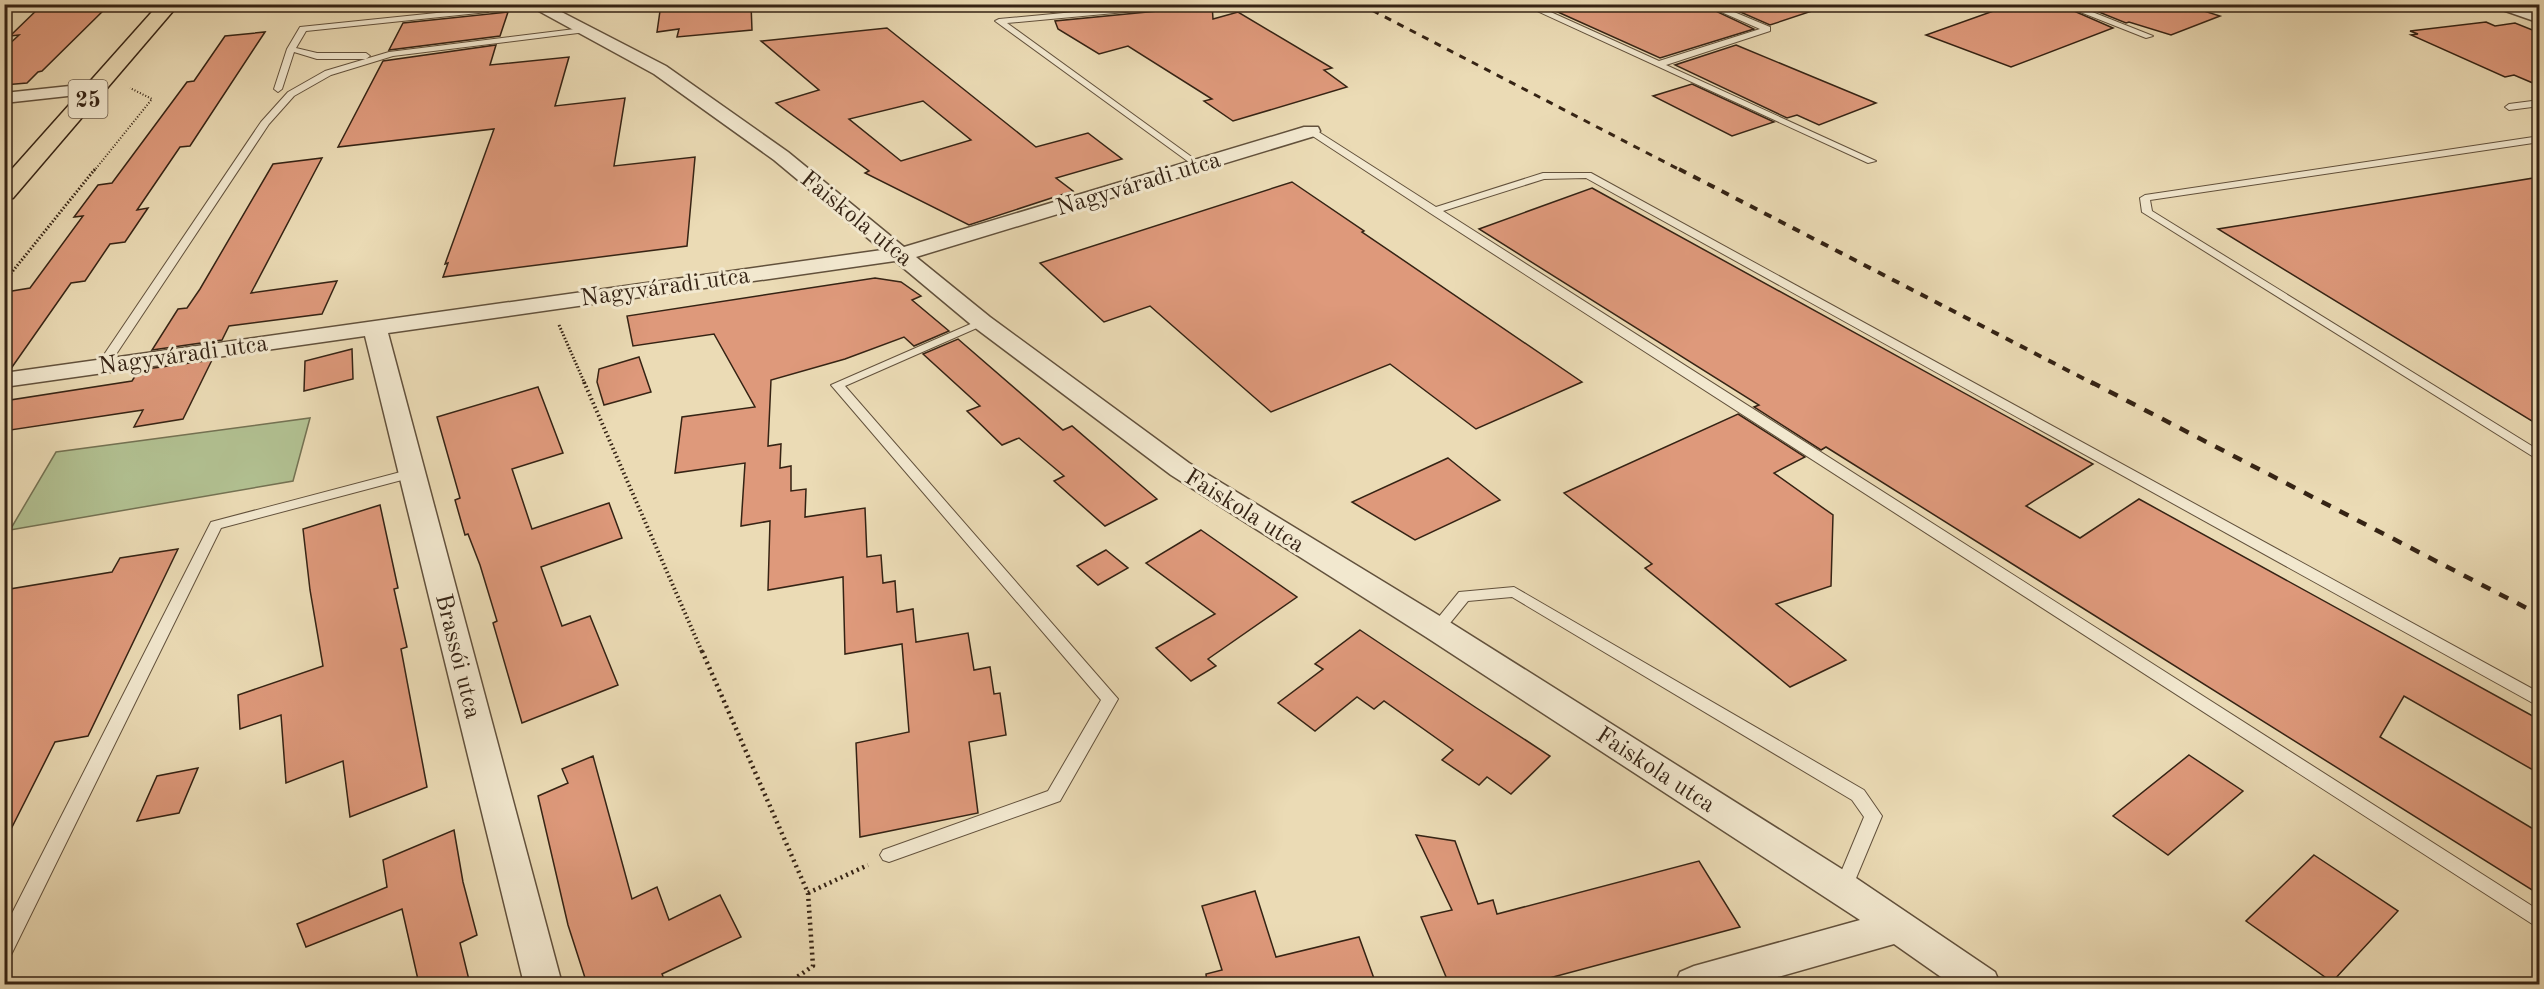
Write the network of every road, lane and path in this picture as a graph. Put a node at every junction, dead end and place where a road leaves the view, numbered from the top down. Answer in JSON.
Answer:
{"nodes":[{"id":1,"x":170,"y":4,"type":"edge"},
{"id":2,"x":532,"y":4,"type":"edge"},
{"id":3,"x":1526,"y":4,"type":"edge"},
{"id":4,"x":1707,"y":4,"type":"edge"},
{"id":5,"x":2064,"y":4,"type":"edge"},
{"id":6,"x":2499,"y":4,"type":"edge"},
{"id":7,"x":1168,"y":6,"type":"edge"},
{"id":8,"x":485,"y":10,"type":"dead end"},
{"id":9,"x":2540,"y":18,"type":"edge"},
{"id":10,"x":583,"y":30,"type":"junction"},
{"id":11,"x":2149,"y":36,"type":"dead end"},
{"id":12,"x":291,"y":49,"type":"junction"},
{"id":13,"x":392,"y":54,"type":"junction"},
{"id":14,"x":1660,"y":64,"type":"junction"},
{"id":15,"x":122,"y":86,"type":"dead end"},
{"id":16,"x":98,"y":88,"type":"junction"},
{"id":17,"x":278,"y":89,"type":"dead end"},
{"id":18,"x":4,"y":98,"type":"edge"},
{"id":19,"x":2540,"y":103,"type":"edge"},
{"id":20,"x":2510,"y":107,"type":"dead end"},
{"id":21,"x":1311,"y":132,"type":"joint"},
{"id":22,"x":2540,"y":139,"type":"edge"},
{"id":23,"x":1871,"y":161,"type":"dead end"},
{"id":24,"x":1197,"y":165,"type":"junction"},
{"id":25,"x":4,"y":194,"type":"edge"},
{"id":26,"x":1434,"y":211,"type":"junction"},
{"id":27,"x":902,"y":254,"type":"junction"},
{"id":28,"x":4,"y":282,"type":"edge"},
{"id":29,"x":549,"y":302,"type":"junction"},
{"id":30,"x":982,"y":322,"type":"junction"},
{"id":31,"x":375,"y":328,"type":"junction"},
{"id":32,"x":103,"y":365,"type":"junction"},
{"id":33,"x":4,"y":380,"type":"edge"},
{"id":34,"x":2540,"y":457,"type":"edge"},
{"id":35,"x":412,"y":473,"type":"junction"},
{"id":36,"x":1437,"y":629,"type":"junction"},
{"id":37,"x":2540,"y":701,"type":"edge"},
{"id":38,"x":890,"y":855,"type":"joint"},
{"id":39,"x":1843,"y":889,"type":"junction"},
{"id":40,"x":808,"y":893,"type":"junction"},
{"id":41,"x":2540,"y":921,"type":"edge"},
{"id":42,"x":1899,"y":926,"type":"junction"},
{"id":43,"x":4,"y":949,"type":"edge"},
{"id":44,"x":543,"y":984,"type":"edge"},
{"id":45,"x":787,"y":984,"type":"edge"},
{"id":46,"x":1694,"y":984,"type":"edge"},
{"id":47,"x":1981,"y":984,"type":"edge"}],
"edges":[{"from":1,"to":16,"type":"main road","number":"25"},
{"from":2,"to":10,"type":"street","name":"Faiskola utca"},
{"from":3,"to":14,"type":"lane"},
{"from":4,"to":14,"type":"lane"},
{"from":5,"to":11,"type":"lane"},
{"from":6,"to":9,"type":"street"},
{"from":7,"to":24,"type":"lane"},
{"from":8,"to":12,"type":"lane"},
{"from":10,"to":13,"type":"lane"},
{"from":10,"to":27,"type":"street","name":"Faiskola utca"},
{"from":12,"to":13,"type":"lane"},
{"from":12,"to":17,"type":"lane"},
{"from":13,"to":32,"type":"lane"},
{"from":14,"to":23,"type":"lane"},
{"from":15,"to":28,"type":"path"},
{"from":16,"to":18,"type":"street"},
{"from":16,"to":25,"type":"main road","number":"25"},
{"from":19,"to":20,"type":"lane"},
{"from":21,"to":24,"type":"street","name":"Nagyváradi utca"},
{"from":21,"to":26,"type":"lane"},
{"from":22,"to":34,"type":"lane"},
{"from":24,"to":27,"type":"street","name":"Nagyváradi utca"},
{"from":26,"to":37,"type":"lane"},
{"from":26,"to":41,"type":"lane"},
{"from":27,"to":29,"type":"street","name":"Nagyváradi utca"},
{"from":27,"to":30,"type":"street","name":"Faiskola utca"},
{"from":29,"to":31,"type":"street","name":"Nagyváradi utca"},
{"from":29,"to":40,"type":"path"},
{"from":30,"to":36,"type":"street","name":"Faiskola utca"},
{"from":30,"to":38,"type":"lane"},
{"from":31,"to":32,"type":"street","name":"Nagyváradi utca"},
{"from":31,"to":35,"type":"street","name":"Brassói utca"},
{"from":32,"to":33,"type":"street","name":"Nagyváradi utca"},
{"from":35,"to":43,"type":"lane"},
{"from":35,"to":44,"type":"street","name":"Brassói utca"},
{"from":36,"to":39,"type":"street","name":"Faiskola utca"},
{"from":36,"to":39,"type":"lane"},
{"from":38,"to":40,"type":"path"},
{"from":39,"to":42,"type":"street","name":"Faiskola utca"},
{"from":40,"to":45,"type":"path"},
{"from":42,"to":46,"type":"street"},
{"from":42,"to":47,"type":"street","name":"Faiskola utca"}]}
